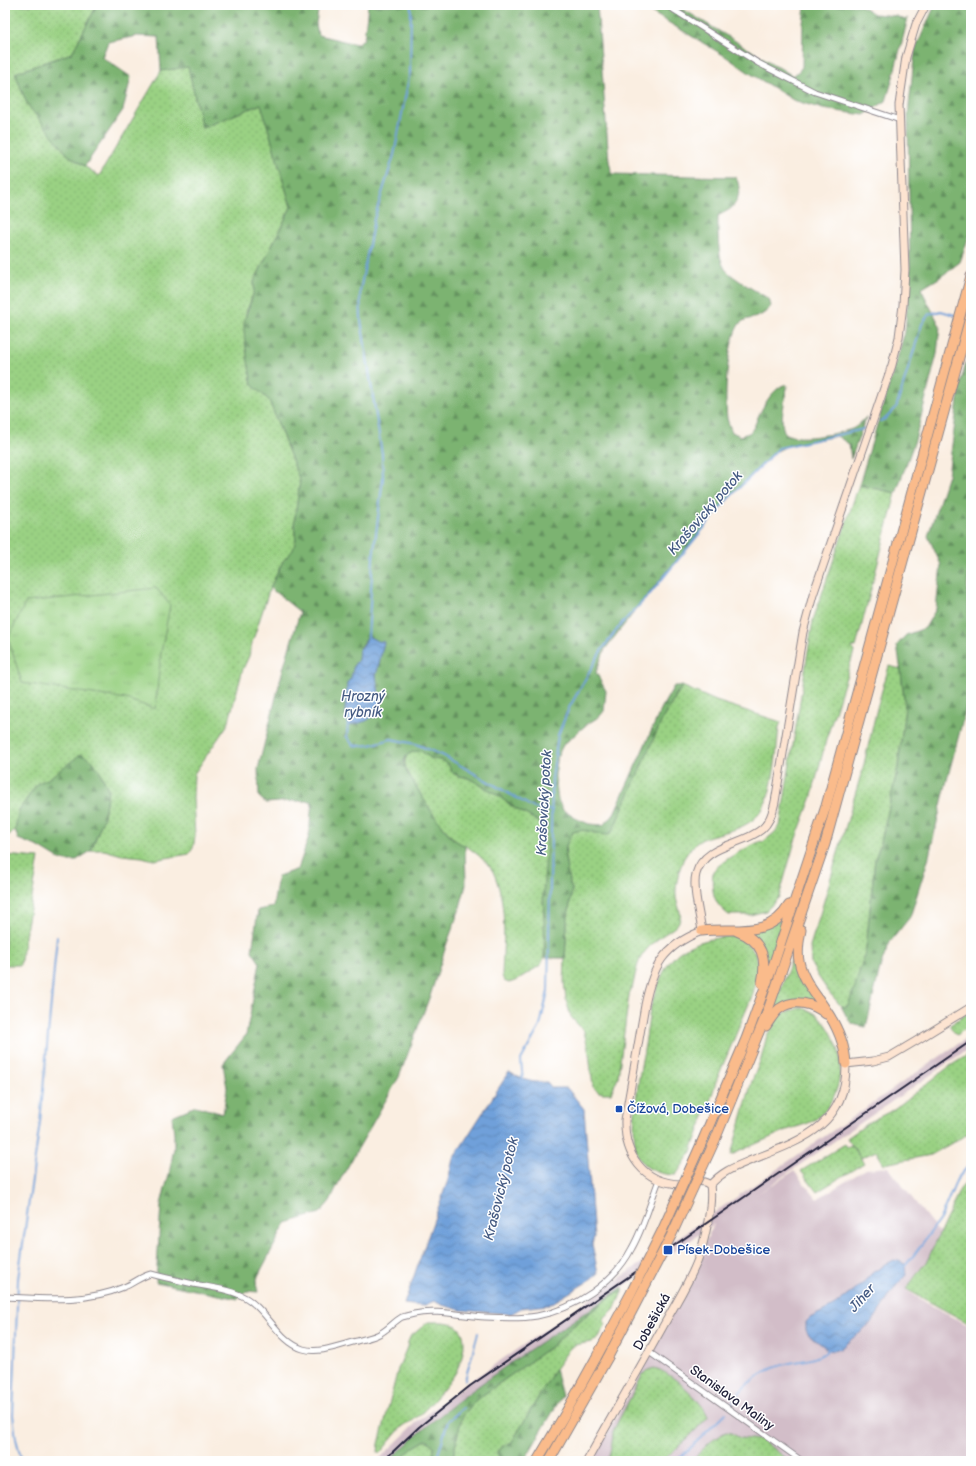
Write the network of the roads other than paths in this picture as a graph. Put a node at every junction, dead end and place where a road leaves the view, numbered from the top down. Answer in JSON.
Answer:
{"nodes":[{"id":1,"x":666,"y":5,"type":"edge"},
{"id":2,"x":926,"y":5,"type":"edge"},
{"id":3,"x":900,"y":120,"type":"junction"},
{"id":4,"x":971,"y":276,"type":"edge"},
{"id":5,"x":971,"y":314,"type":"edge"},
{"id":6,"x":800,"y":887,"type":"junction"},
{"id":7,"x":807,"y":897,"type":"junction"},
{"id":8,"x":736,"y":930,"type":"junction"},
{"id":9,"x":702,"y":931,"type":"junction"},
{"id":10,"x":971,"y":1007,"type":"edge"},
{"id":11,"x":757,"y":1009,"type":"junction"},
{"id":12,"x":832,"y":1021,"type":"junction"},
{"id":13,"x":756,"y":1040,"type":"junction"},
{"id":14,"x":846,"y":1064,"type":"junction"},
{"id":15,"x":659,"y":1180,"type":"junction"},
{"id":16,"x":710,"y":1185,"type":"junction"},
{"id":17,"x":5,"y":1297,"type":"edge"},
{"id":18,"x":649,"y":1352,"type":"junction"},
{"id":19,"x":537,"y":1461,"type":"edge"},
{"id":20,"x":549,"y":1461,"type":"edge"},
{"id":21,"x":586,"y":1461,"type":"edge"},
{"id":22,"x":802,"y":1461,"type":"edge"}],
"edges":[{"from":1,"to":3,"type":"street"},
{"from":2,"to":3,"type":"street"},
{"from":3,"to":9,"type":"street"},
{"from":4,"to":6,"type":"highway"},
{"from":5,"to":7,"type":"highway"},
{"from":6,"to":8,"type":"highway"},
{"from":6,"to":11,"type":"highway"},
{"from":7,"to":12,"type":"highway"},
{"from":7,"to":13,"type":"highway"},
{"from":8,"to":9,"type":"highway"},
{"from":8,"to":11,"type":"highway"},
{"from":9,"to":15,"type":"street"},
{"from":10,"to":14,"type":"street"},
{"from":11,"to":19,"type":"highway","bridge":true},
{"from":12,"to":13,"type":"highway"},
{"from":12,"to":14,"type":"highway"},
{"from":13,"to":20,"type":"highway","bridge":true},
{"from":14,"to":16,"type":"street"},
{"from":15,"to":16,"type":"street"},
{"from":15,"to":17,"type":"street"},
{"from":16,"to":18,"type":"street","name":"Dobešická"},
{"from":18,"to":21,"type":"street","name":"Dobešická"},
{"from":18,"to":22,"type":"street","name":"Stanislava Maliny"}]}
